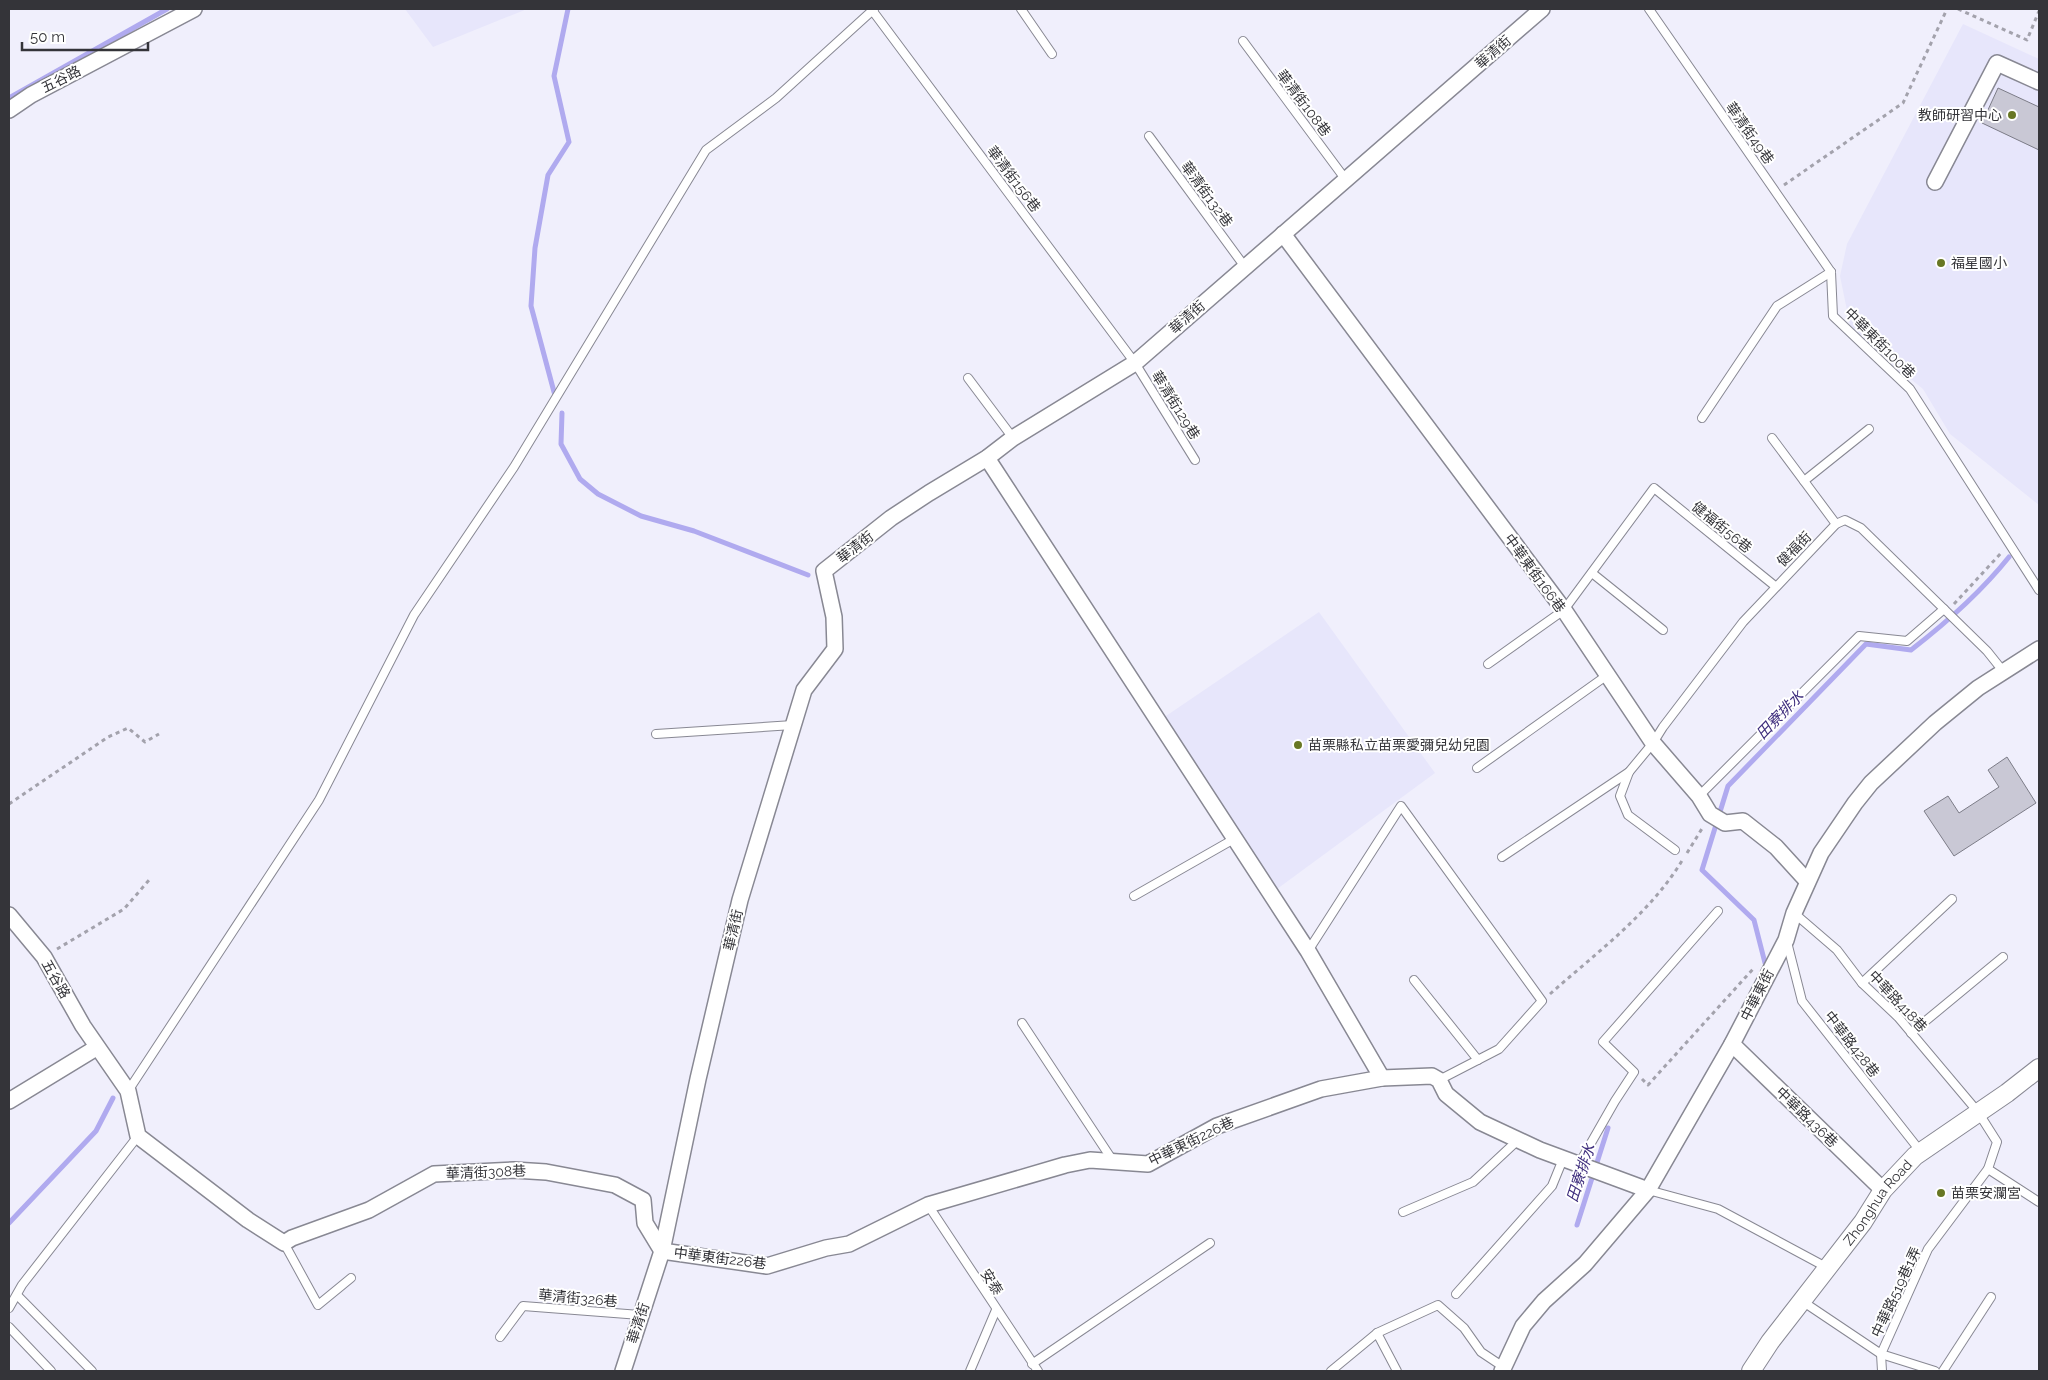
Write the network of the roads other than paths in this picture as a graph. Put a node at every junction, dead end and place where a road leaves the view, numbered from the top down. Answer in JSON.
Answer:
{"nodes":[{"id":1,"x":194,"y":9,"type":"edge"},
{"id":2,"x":1021,"y":9,"type":"edge"},
{"id":3,"x":1542,"y":9,"type":"edge"},
{"id":4,"x":1649,"y":9,"type":"edge"},
{"id":5,"x":873,"y":10,"type":"edge"},
{"id":6,"x":1242,"y":41,"type":"dead end"},
{"id":7,"x":1052,"y":54,"type":"dead end"},
{"id":8,"x":2039,"y":82,"type":"edge"},
{"id":9,"x":9,"y":110,"type":"edge"},
{"id":10,"x":1148,"y":136,"type":"dead end"},
{"id":11,"x":1346,"y":180,"type":"junction"},
{"id":12,"x":1935,"y":182,"type":"dead end"},
{"id":13,"x":1284,"y":234,"type":"junction"},
{"id":14,"x":1245,"y":267,"type":"junction"},
{"id":15,"x":1831,"y":272,"type":"junction"},
{"id":16,"x":1135,"y":363,"type":"junction"},
{"id":17,"x":968,"y":378,"type":"dead end"},
{"id":18,"x":1702,"y":418,"type":"dead end"},
{"id":19,"x":1869,"y":429,"type":"dead end"},
{"id":20,"x":1013,"y":438,"type":"junction"},
{"id":21,"x":1772,"y":438,"type":"dead end"},
{"id":22,"x":987,"y":458,"type":"junction"},
{"id":23,"x":1195,"y":460,"type":"dead end"},
{"id":24,"x":1804,"y":481,"type":"junction"},
{"id":25,"x":1836,"y":524,"type":"junction"},
{"id":26,"x":1592,"y":573,"type":"junction"},
{"id":27,"x":1775,"y":586,"type":"junction"},
{"id":28,"x":2039,"y":590,"type":"edge"},
{"id":29,"x":1564,"y":610,"type":"junction"},
{"id":30,"x":1945,"y":610,"type":"junction"},
{"id":31,"x":1663,"y":630,"type":"dead end"},
{"id":32,"x":2039,"y":649,"type":"edge"},
{"id":33,"x":1488,"y":664,"type":"dead end"},
{"id":34,"x":2003,"y":671,"type":"junction"},
{"id":35,"x":1606,"y":676,"type":"junction"},
{"id":36,"x":793,"y":725,"type":"junction"},
{"id":37,"x":656,"y":734,"type":"dead end"},
{"id":38,"x":1653,"y":744,"type":"junction"},
{"id":39,"x":1477,"y":768,"type":"dead end"},
{"id":40,"x":1629,"y":772,"type":"junction"},
{"id":41,"x":1699,"y":796,"type":"junction"},
{"id":42,"x":1234,"y":839,"type":"junction"},
{"id":43,"x":1675,"y":850,"type":"dead end"},
{"id":44,"x":1502,"y":857,"type":"dead end"},
{"id":45,"x":1807,"y":881,"type":"junction"},
{"id":46,"x":1134,"y":896,"type":"dead end"},
{"id":47,"x":1952,"y":899,"type":"dead end"},
{"id":48,"x":1718,"y":911,"type":"dead end"},
{"id":49,"x":1794,"y":913,"type":"junction"},
{"id":50,"x":9,"y":915,"type":"edge"},
{"id":51,"x":1786,"y":940,"type":"junction"},
{"id":52,"x":1308,"y":951,"type":"junction"},
{"id":53,"x":2003,"y":957,"type":"dead end"},
{"id":54,"x":1414,"y":980,"type":"dead end"},
{"id":55,"x":1862,"y":983,"type":"junction"},
{"id":56,"x":1022,"y":1023,"type":"dead end"},
{"id":57,"x":1911,"y":1033,"type":"junction"},
{"id":58,"x":1732,"y":1044,"type":"junction"},
{"id":59,"x":96,"y":1048,"type":"junction"},
{"id":60,"x":1478,"y":1060,"type":"junction"},
{"id":61,"x":2039,"y":1068,"type":"edge"},
{"id":62,"x":1382,"y":1078,"type":"junction"},
{"id":63,"x":1439,"y":1080,"type":"junction"},
{"id":64,"x":128,"y":1091,"type":"junction"},
{"id":65,"x":9,"y":1101,"type":"edge"},
{"id":66,"x":1978,"y":1112,"type":"junction"},
{"id":67,"x":138,"y":1136,"type":"junction"},
{"id":68,"x":1518,"y":1140,"type":"junction"},
{"id":69,"x":1921,"y":1152,"type":"junction"},
{"id":70,"x":1563,"y":1159,"type":"junction"},
{"id":71,"x":1114,"y":1162,"type":"junction"},
{"id":72,"x":1582,"y":1165,"type":"junction"},
{"id":73,"x":1988,"y":1168,"type":"junction"},
{"id":74,"x":1648,"y":1190,"type":"junction"},
{"id":75,"x":1882,"y":1190,"type":"junction"},
{"id":76,"x":2039,"y":1202,"type":"edge"},
{"id":77,"x":928,"y":1205,"type":"junction"},
{"id":78,"x":1403,"y":1212,"type":"dead end"},
{"id":79,"x":284,"y":1243,"type":"junction"},
{"id":80,"x":1210,"y":1243,"type":"dead end"},
{"id":81,"x":662,"y":1251,"type":"junction"},
{"id":82,"x":1826,"y":1267,"type":"junction"},
{"id":83,"x":351,"y":1278,"type":"dead end"},
{"id":84,"x":1456,"y":1294,"type":"dead end"},
{"id":85,"x":17,"y":1295,"type":"junction"},
{"id":86,"x":1992,"y":1297,"type":"dead end"},
{"id":87,"x":1802,"y":1301,"type":"junction"},
{"id":88,"x":9,"y":1308,"type":"edge"},
{"id":89,"x":996,"y":1310,"type":"junction"},
{"id":90,"x":640,"y":1315,"type":"junction"},
{"id":91,"x":9,"y":1327,"type":"edge"},
{"id":92,"x":1377,"y":1333,"type":"junction"},
{"id":93,"x":500,"y":1337,"type":"dead end"},
{"id":94,"x":1881,"y":1354,"type":"junction"},
{"id":95,"x":1032,"y":1364,"type":"junction"},
{"id":96,"x":1505,"y":1370,"type":"edge"},
{"id":97,"x":51,"y":1371,"type":"edge"},
{"id":98,"x":92,"y":1371,"type":"edge"},
{"id":99,"x":623,"y":1371,"type":"edge"},
{"id":100,"x":970,"y":1371,"type":"edge"},
{"id":101,"x":1038,"y":1371,"type":"edge"},
{"id":102,"x":1331,"y":1371,"type":"edge"},
{"id":103,"x":1397,"y":1371,"type":"edge"},
{"id":104,"x":1750,"y":1371,"type":"edge"},
{"id":105,"x":1882,"y":1371,"type":"edge"},
{"id":106,"x":1935,"y":1371,"type":"edge"},
{"id":107,"x":1943,"y":1371,"type":"edge"}],
"edges":[{"from":1,"to":9,"type":"street","name":"五谷路"},
{"from":2,"to":7,"type":"lane"},
{"from":3,"to":11,"type":"street","name":"華清街"},
{"from":4,"to":15,"type":"lane","name":"華清街49巷"},
{"from":5,"to":16,"type":"lane","name":"華清街156巷"},
{"from":5,"to":64,"type":"lane"},
{"from":6,"to":11,"type":"lane","name":"華清街108巷"},
{"from":8,"to":12,"type":"street"},
{"from":10,"to":14,"type":"lane","name":"華清街132巷"},
{"from":11,"to":13,"type":"street","name":"華清街"},
{"from":13,"to":14,"type":"street","name":"華清街"},
{"from":13,"to":29,"type":"street","name":"中華東街166巷"},
{"from":14,"to":16,"type":"street","name":"華清街"},
{"from":15,"to":18,"type":"lane"},
{"from":15,"to":28,"type":"lane","name":"中華東街100巷"},
{"from":16,"to":20,"type":"street","name":"華清街"},
{"from":16,"to":23,"type":"lane","name":"華清街129巷"},
{"from":17,"to":20,"type":"lane"},
{"from":19,"to":24,"type":"lane"},
{"from":20,"to":22,"type":"street","name":"華清街"},
{"from":21,"to":24,"type":"lane"},
{"from":22,"to":36,"type":"street","name":"華清街"},
{"from":22,"to":42,"type":"street"},
{"from":24,"to":25,"type":"lane"},
{"from":25,"to":27,"type":"lane","name":"健福街"},
{"from":25,"to":30,"type":"lane"},
{"from":26,"to":27,"type":"lane","name":"健福街56巷"},
{"from":26,"to":29,"type":"lane"},
{"from":26,"to":31,"type":"lane"},
{"from":27,"to":38,"type":"lane","name":"健福街"},
{"from":29,"to":33,"type":"lane"},
{"from":29,"to":35,"type":"street","name":"中華東街166巷"},
{"from":30,"to":34,"type":"lane"},
{"from":30,"to":41,"type":"lane"},
{"from":32,"to":34,"type":"street","name":"中華東街"},
{"from":34,"to":45,"type":"street","name":"中華東街"},
{"from":35,"to":38,"type":"street","name":"中華東街166巷"},
{"from":35,"to":39,"type":"lane"},
{"from":36,"to":37,"type":"lane"},
{"from":36,"to":81,"type":"street","name":"華清街"},
{"from":38,"to":40,"type":"lane","name":"健福街"},
{"from":38,"to":41,"type":"street","name":"中華東街166巷"},
{"from":40,"to":43,"type":"lane","name":"健福街"},
{"from":40,"to":44,"type":"lane","name":"健福街"},
{"from":41,"to":45,"type":"street","name":"中華東街166巷"},
{"from":42,"to":46,"type":"lane"},
{"from":42,"to":52,"type":"street"},
{"from":45,"to":49,"type":"street","name":"中華東街"},
{"from":47,"to":55,"type":"lane"},
{"from":48,"to":72,"type":"lane"},
{"from":49,"to":51,"type":"street","name":"中華東街"},
{"from":49,"to":55,"type":"lane","name":"中華路418巷"},
{"from":50,"to":59,"type":"street","name":"五谷路"},
{"from":51,"to":58,"type":"street","name":"中華東街"},
{"from":51,"to":69,"type":"lane","name":"中華路428巷"},
{"from":52,"to":60,"type":"lane"},
{"from":52,"to":62,"type":"street"},
{"from":53,"to":57,"type":"lane"},
{"from":54,"to":60,"type":"lane"},
{"from":55,"to":57,"type":"lane","name":"中華路418巷"},
{"from":56,"to":71,"type":"lane"},
{"from":57,"to":66,"type":"lane","name":"中華路418巷"},
{"from":58,"to":74,"type":"street","name":"中華東街"},
{"from":58,"to":75,"type":"street","name":"中華路436巷"},
{"from":59,"to":64,"type":"street","name":"五谷路"},
{"from":59,"to":65,"type":"street"},
{"from":60,"to":63,"type":"lane"},
{"from":61,"to":66,"type":"street","name":"Zhonghua Road"},
{"from":62,"to":63,"type":"street","name":"中華東街226巷"},
{"from":62,"to":71,"type":"street","name":"中華東街226巷"},
{"from":63,"to":68,"type":"street"},
{"from":64,"to":67,"type":"street"},
{"from":66,"to":69,"type":"street","name":"Zhonghua Road"},
{"from":66,"to":73,"type":"lane","name":"中華路418巷"},
{"from":67,"to":79,"type":"street"},
{"from":67,"to":85,"type":"lane"},
{"from":68,"to":70,"type":"street"},
{"from":68,"to":78,"type":"lane"},
{"from":69,"to":75,"type":"street","name":"Zhonghua Road"},
{"from":70,"to":72,"type":"street"},
{"from":70,"to":84,"type":"lane"},
{"from":71,"to":77,"type":"street","name":"中華東街226巷"},
{"from":72,"to":74,"type":"street"},
{"from":73,"to":76,"type":"lane"},
{"from":73,"to":94,"type":"lane","name":"中華路519巷1弄"},
{"from":74,"to":82,"type":"lane"},
{"from":74,"to":96,"type":"street","name":"中華東街"},
{"from":75,"to":82,"type":"street","name":"Zhonghua Road"},
{"from":77,"to":81,"type":"street","name":"中華東街226巷"},
{"from":77,"to":89,"type":"lane","name":"安泰"},
{"from":79,"to":81,"type":"street","name":"華清街308巷"},
{"from":79,"to":83,"type":"lane"},
{"from":80,"to":95,"type":"lane"},
{"from":81,"to":90,"type":"street","name":"華清街"},
{"from":82,"to":87,"type":"street","name":"Zhonghua Road"},
{"from":85,"to":88,"type":"lane"},
{"from":85,"to":98,"type":"lane"},
{"from":86,"to":107,"type":"lane"},
{"from":87,"to":94,"type":"lane"},
{"from":87,"to":104,"type":"street","name":"Zhonghua Road"},
{"from":89,"to":95,"type":"lane","name":"安泰"},
{"from":89,"to":100,"type":"lane"},
{"from":90,"to":93,"type":"lane","name":"華清街326巷"},
{"from":90,"to":99,"type":"street","name":"華清街"},
{"from":91,"to":97,"type":"lane"},
{"from":92,"to":96,"type":"lane"},
{"from":92,"to":102,"type":"lane"},
{"from":92,"to":103,"type":"lane"},
{"from":94,"to":105,"type":"lane"},
{"from":94,"to":106,"type":"lane"},
{"from":95,"to":101,"type":"lane","name":"安泰"}]}
